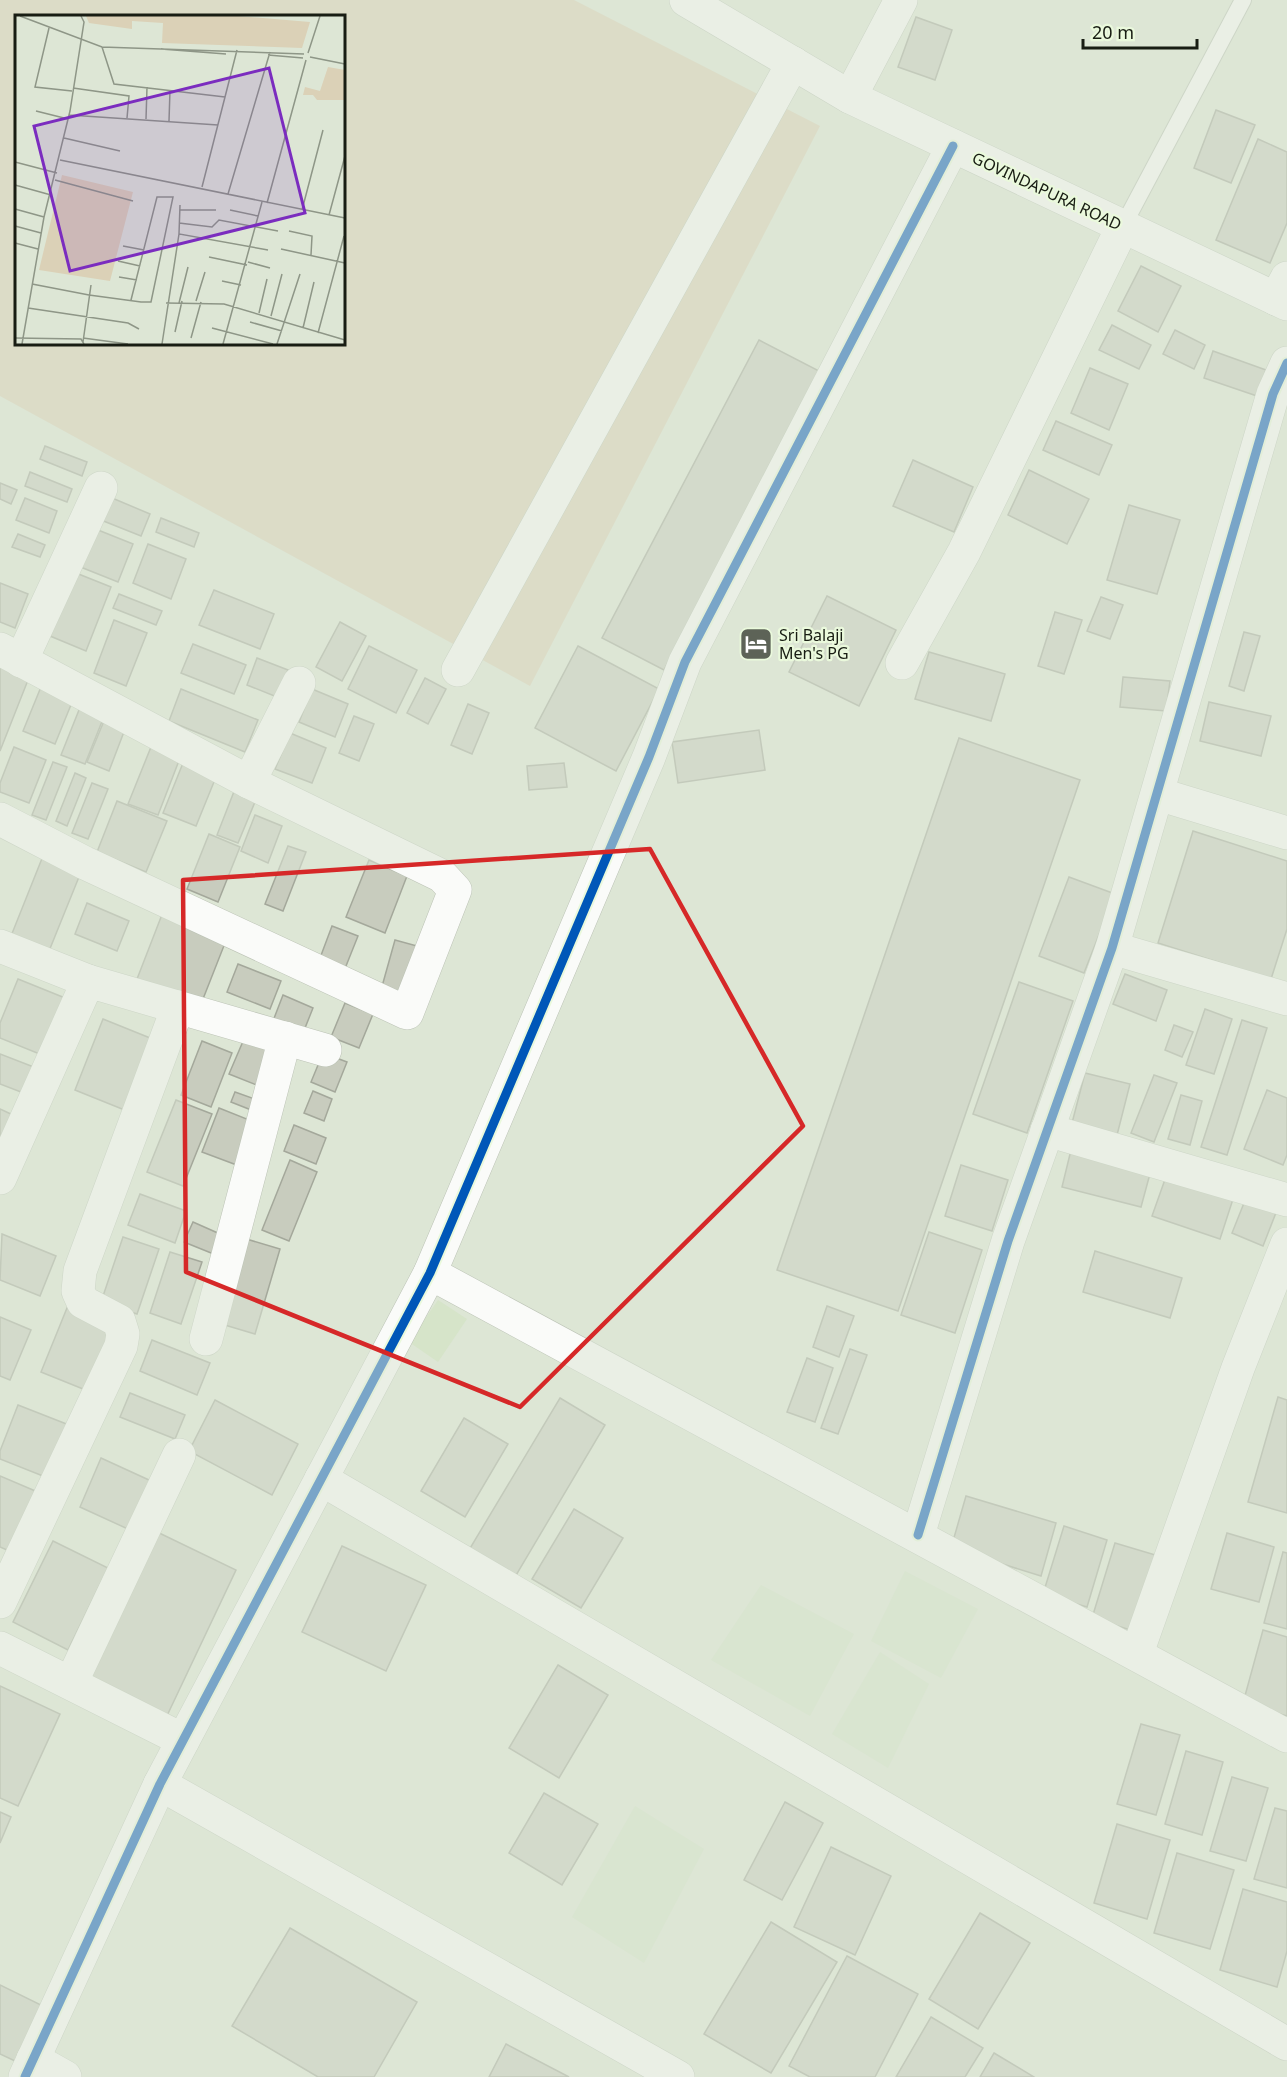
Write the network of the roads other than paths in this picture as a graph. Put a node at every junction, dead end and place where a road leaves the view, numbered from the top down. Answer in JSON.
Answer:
{"nodes":[{"id":1,"x":686,"y":0,"type":"edge"},
{"id":2,"x":901,"y":0,"type":"edge"},
{"id":3,"x":1243,"y":0,"type":"edge"},
{"id":4,"x":793,"y":63,"type":"junction"},
{"id":5,"x":850,"y":97,"type":"junction"},
{"id":6,"x":953,"y":146,"type":"junction"},
{"id":7,"x":1123,"y":226,"type":"junction"},
{"id":8,"x":1284,"y":294,"type":"edge"},
{"id":9,"x":1287,"y":363,"type":"edge"},
{"id":10,"x":101,"y":488,"type":"dead end"},
{"id":11,"x":11,"y":655,"type":"edge"},
{"id":12,"x":902,"y":663,"type":"dead end"},
{"id":13,"x":458,"y":670,"type":"dead end"},
{"id":14,"x":298,"y":683,"type":"dead end"},
{"id":15,"x":249,"y":782,"type":"junction"},
{"id":16,"x":1158,"y":794,"type":"junction"},
{"id":17,"x":0,"y":819,"type":"edge"},
{"id":18,"x":1287,"y":833,"type":"edge"},
{"id":19,"x":0,"y":946,"type":"edge"},
{"id":20,"x":1112,"y":948,"type":"junction"},
{"id":21,"x":88,"y":981,"type":"junction"},
{"id":22,"x":1287,"y":999,"type":"edge"},
{"id":23,"x":178,"y":1007,"type":"junction"},
{"id":24,"x":285,"y":1038,"type":"junction"},
{"id":25,"x":325,"y":1050,"type":"dead end"},
{"id":26,"x":1047,"y":1130,"type":"junction"},
{"id":27,"x":0,"y":1178,"type":"edge"},
{"id":28,"x":1287,"y":1200,"type":"edge"},
{"id":29,"x":1287,"y":1244,"type":"edge"},
{"id":30,"x":430,"y":1273,"type":"junction"},
{"id":31,"x":206,"y":1339,"type":"dead end"},
{"id":32,"x":179,"y":1455,"type":"dead end"},
{"id":33,"x":321,"y":1479,"type":"junction"},
{"id":34,"x":918,"y":1535,"type":"junction"},
{"id":35,"x":0,"y":1602,"type":"edge"},
{"id":36,"x":0,"y":1648,"type":"edge"},
{"id":37,"x":1137,"y":1653,"type":"junction"},
{"id":38,"x":71,"y":1683,"type":"junction"},
{"id":39,"x":1287,"y":1736,"type":"edge"},
{"id":40,"x":183,"y":1740,"type":"junction"},
{"id":41,"x":160,"y":1784,"type":"junction"},
{"id":42,"x":1287,"y":2044,"type":"edge"},
{"id":43,"x":29,"y":2068,"type":"edge"},
{"id":44,"x":65,"y":2077,"type":"edge"},
{"id":45,"x":678,"y":2077,"type":"edge"}],
"edges":[{"from":1,"to":4,"type":"street","name":"GOVINDAPURA ROAD"},
{"from":2,"to":5,"type":"street"},
{"from":3,"to":7,"type":"lane"},
{"from":4,"to":5,"type":"street","name":"GOVINDAPURA ROAD"},
{"from":4,"to":13,"type":"street"},
{"from":5,"to":6,"type":"street","name":"GOVINDAPURA ROAD"},
{"from":6,"to":7,"type":"street","name":"GOVINDAPURA ROAD"},
{"from":6,"to":30,"type":"street"},
{"from":7,"to":8,"type":"street","name":"GOVINDAPURA ROAD"},
{"from":7,"to":12,"type":"street"},
{"from":9,"to":16,"type":"street"},
{"from":10,"to":11,"type":"street"},
{"from":11,"to":15,"type":"street"},
{"from":14,"to":15,"type":"street"},
{"from":15,"to":17,"type":"street"},
{"from":16,"to":18,"type":"street"},
{"from":16,"to":20,"type":"street"},
{"from":19,"to":21,"type":"street"},
{"from":20,"to":22,"type":"street"},
{"from":20,"to":26,"type":"street"},
{"from":21,"to":23,"type":"street"},
{"from":21,"to":27,"type":"street"},
{"from":23,"to":24,"type":"street"},
{"from":23,"to":35,"type":"street"},
{"from":24,"to":25,"type":"street"},
{"from":24,"to":31,"type":"street"},
{"from":26,"to":28,"type":"street"},
{"from":26,"to":34,"type":"street"},
{"from":29,"to":37,"type":"street"},
{"from":30,"to":33,"type":"street"},
{"from":30,"to":34,"type":"street"},
{"from":32,"to":38,"type":"street"},
{"from":33,"to":40,"type":"street"},
{"from":33,"to":42,"type":"street"},
{"from":34,"to":37,"type":"street"},
{"from":36,"to":38,"type":"street"},
{"from":37,"to":39,"type":"street"},
{"from":38,"to":40,"type":"street"},
{"from":40,"to":41,"type":"street"},
{"from":41,"to":43,"type":"street"},
{"from":41,"to":45,"type":"street"},
{"from":43,"to":44,"type":"street"}]}
